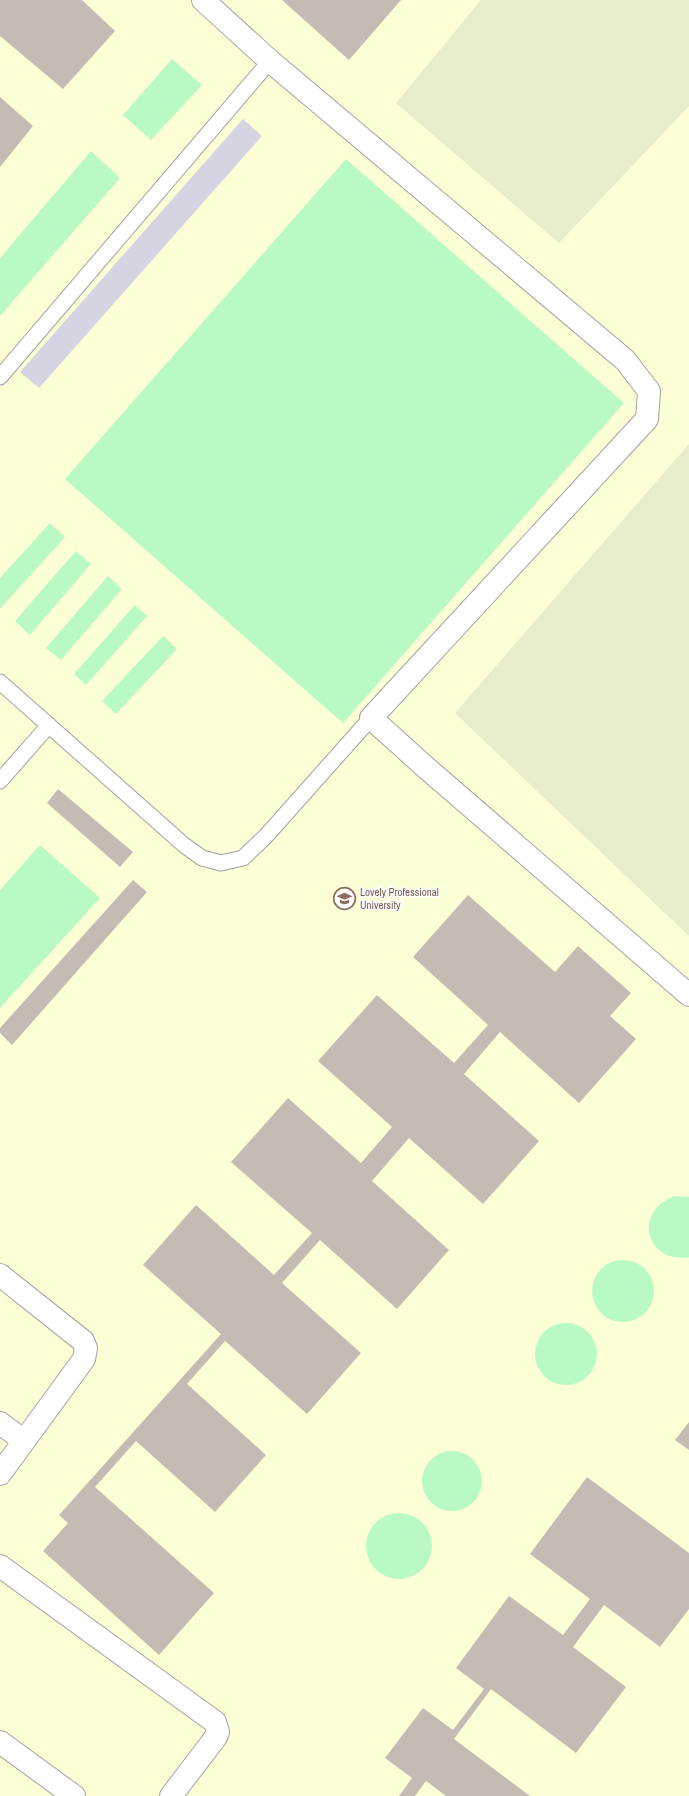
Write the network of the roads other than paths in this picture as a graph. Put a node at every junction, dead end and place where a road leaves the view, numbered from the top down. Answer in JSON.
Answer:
{"nodes":[{"id":1,"x":203,"y":0,"type":"edge"},
{"id":2,"x":270,"y":61,"type":"junction"},
{"id":3,"x":0,"y":377,"type":"edge"},
{"id":4,"x":0,"y":682,"type":"edge"},
{"id":5,"x":371,"y":718,"type":"junction"},
{"id":6,"x":49,"y":725,"type":"junction"},
{"id":7,"x":0,"y":781,"type":"edge"},
{"id":8,"x":689,"y":996,"type":"edge"},
{"id":9,"x":0,"y":1275,"type":"edge"},
{"id":10,"x":0,"y":1423,"type":"edge"},
{"id":11,"x":24,"y":1441,"type":"junction"},
{"id":12,"x":0,"y":1474,"type":"edge"},
{"id":13,"x":0,"y":1566,"type":"edge"},
{"id":14,"x":0,"y":1742,"type":"edge"},
{"id":15,"x":74,"y":1796,"type":"edge"},
{"id":16,"x":171,"y":1796,"type":"edge"}],
"edges":[{"from":1,"to":2,"type":"street"},
{"from":2,"to":3,"type":"lane"},
{"from":2,"to":5,"type":"street"},
{"from":4,"to":6,"type":"lane"},
{"from":5,"to":6,"type":"lane"},
{"from":5,"to":8,"type":"street"},
{"from":6,"to":7,"type":"lane"},
{"from":9,"to":11,"type":"street"},
{"from":10,"to":11,"type":"street"},
{"from":11,"to":12,"type":"street"},
{"from":13,"to":16,"type":"street"},
{"from":14,"to":15,"type":"street"}]}
